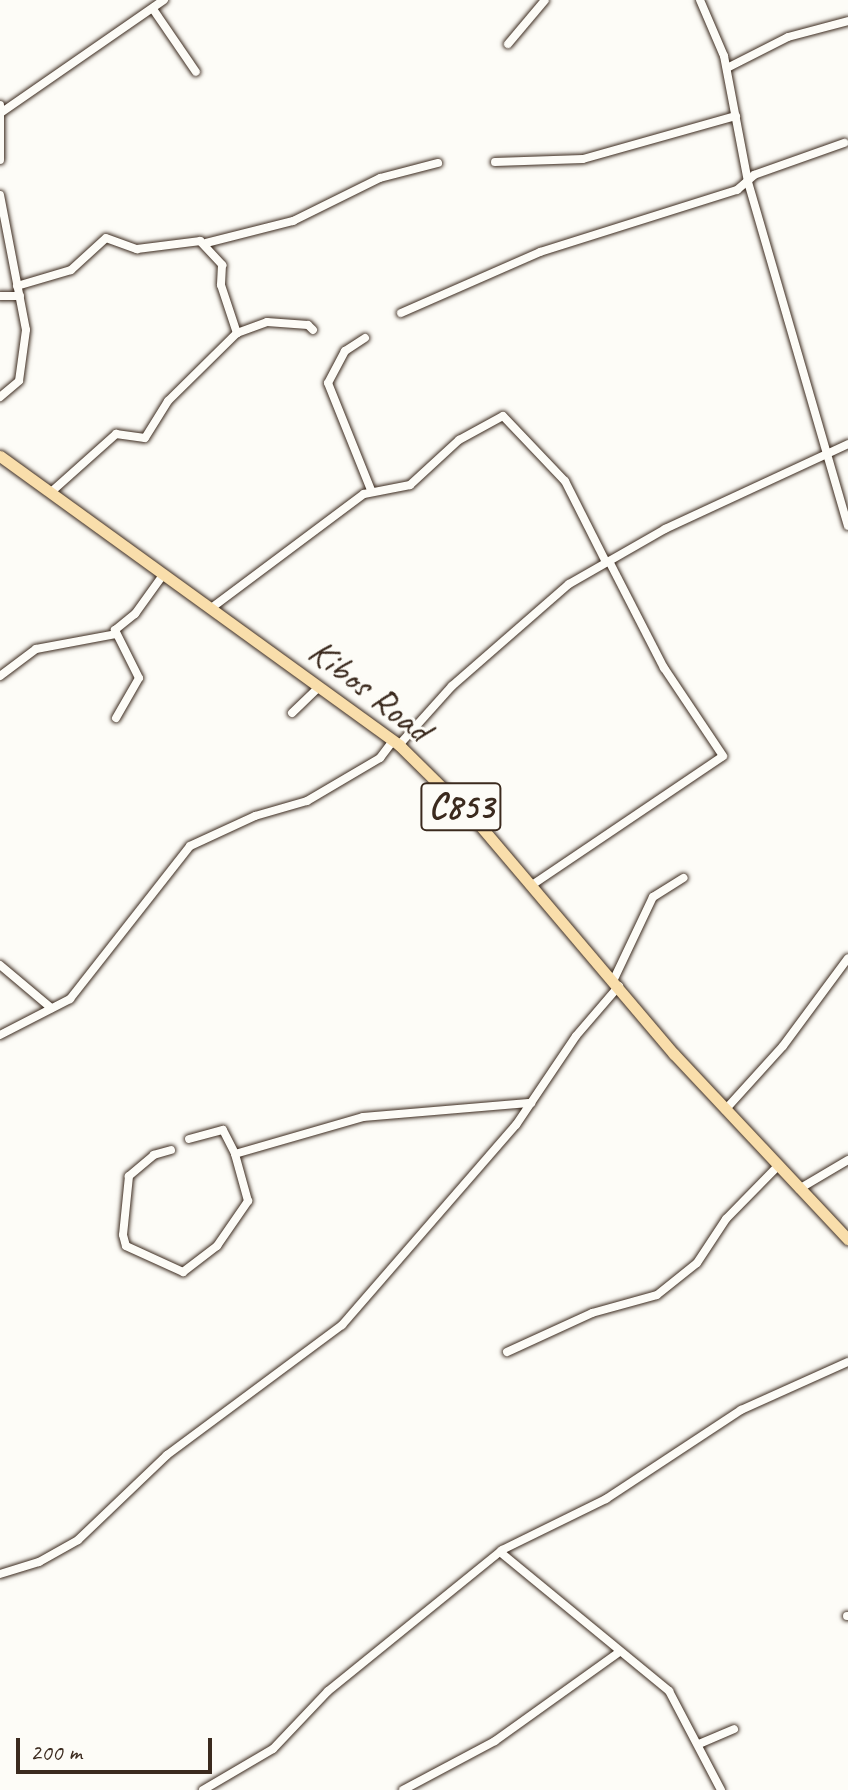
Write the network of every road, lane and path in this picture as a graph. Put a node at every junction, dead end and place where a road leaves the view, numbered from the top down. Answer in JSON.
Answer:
{"nodes":[{"id":1,"x":164,"y":0,"type":"edge"},
{"id":2,"x":545,"y":0,"type":"edge"},
{"id":3,"x":700,"y":0,"type":"edge"},
{"id":4,"x":153,"y":9,"type":"junction"},
{"id":5,"x":848,"y":21,"type":"edge"},
{"id":6,"x":508,"y":44,"type":"dead end"},
{"id":7,"x":727,"y":68,"type":"junction"},
{"id":8,"x":196,"y":72,"type":"dead end"},
{"id":9,"x":1,"y":108,"type":"edge"},
{"id":10,"x":736,"y":116,"type":"junction"},
{"id":11,"x":844,"y":143,"type":"dead end"},
{"id":12,"x":0,"y":160,"type":"edge"},
{"id":13,"x":495,"y":162,"type":"dead end"},
{"id":14,"x":438,"y":163,"type":"dead end"},
{"id":15,"x":748,"y":182,"type":"junction"},
{"id":16,"x":0,"y":195,"type":"edge"},
{"id":17,"x":205,"y":243,"type":"junction"},
{"id":18,"x":17,"y":286,"type":"junction"},
{"id":19,"x":0,"y":296,"type":"edge"},
{"id":20,"x":20,"y":296,"type":"junction"},
{"id":21,"x":401,"y":313,"type":"dead end"},
{"id":22,"x":313,"y":330,"type":"dead end"},
{"id":23,"x":237,"y":333,"type":"junction"},
{"id":24,"x":365,"y":338,"type":"dead end"},
{"id":25,"x":0,"y":397,"type":"edge"},
{"id":26,"x":848,"y":444,"type":"edge"},
{"id":27,"x":827,"y":453,"type":"junction"},
{"id":28,"x":0,"y":456,"type":"edge"},
{"id":29,"x":371,"y":490,"type":"junction"},
{"id":30,"x":50,"y":493,"type":"junction"},
{"id":31,"x":848,"y":526,"type":"edge"},
{"id":32,"x":608,"y":562,"type":"junction"},
{"id":33,"x":163,"y":575,"type":"junction"},
{"id":34,"x":210,"y":609,"type":"junction"},
{"id":35,"x":116,"y":634,"type":"junction"},
{"id":36,"x":0,"y":676,"type":"edge"},
{"id":37,"x":319,"y":687,"type":"junction"},
{"id":38,"x":292,"y":713,"type":"dead end"},
{"id":39,"x":116,"y":718,"type":"dead end"},
{"id":40,"x":396,"y":743,"type":"junction"},
{"id":41,"x":683,"y":878,"type":"dead end"},
{"id":42,"x":532,"y":885,"type":"junction"},
{"id":43,"x":848,"y":958,"type":"edge"},
{"id":44,"x":0,"y":965,"type":"edge"},
{"id":45,"x":617,"y":982,"type":"junction"},
{"id":46,"x":51,"y":1008,"type":"junction"},
{"id":47,"x":0,"y":1035,"type":"edge"},
{"id":48,"x":531,"y":1103,"type":"junction"},
{"id":49,"x":725,"y":1110,"type":"junction"},
{"id":50,"x":189,"y":1139,"type":"dead end"},
{"id":51,"x":171,"y":1150,"type":"dead end"},
{"id":52,"x":235,"y":1154,"type":"junction"},
{"id":53,"x":848,"y":1160,"type":"edge"},
{"id":54,"x":777,"y":1167,"type":"junction"},
{"id":55,"x":799,"y":1189,"type":"junction"},
{"id":56,"x":848,"y":1239,"type":"edge"},
{"id":57,"x":507,"y":1352,"type":"dead end"},
{"id":58,"x":848,"y":1362,"type":"edge"},
{"id":59,"x":500,"y":1552,"type":"junction"},
{"id":60,"x":0,"y":1574,"type":"edge"},
{"id":61,"x":618,"y":1653,"type":"junction"},
{"id":62,"x":734,"y":1729,"type":"dead end"},
{"id":63,"x":699,"y":1744,"type":"junction"},
{"id":64,"x":203,"y":1790,"type":"edge"},
{"id":65,"x":403,"y":1790,"type":"edge"},
{"id":66,"x":721,"y":1790,"type":"edge"}],
"edges":[{"from":1,"to":4,"type":"street"},
{"from":2,"to":6,"type":"street"},
{"from":3,"to":7,"type":"street"},
{"from":4,"to":8,"type":"street"},
{"from":4,"to":9,"type":"street"},
{"from":5,"to":7,"type":"street"},
{"from":7,"to":10,"type":"street"},
{"from":9,"to":12,"type":"street"},
{"from":10,"to":13,"type":"street"},
{"from":10,"to":15,"type":"street"},
{"from":11,"to":15,"type":"street"},
{"from":14,"to":17,"type":"street"},
{"from":15,"to":21,"type":"street"},
{"from":15,"to":27,"type":"street"},
{"from":16,"to":18,"type":"street"},
{"from":17,"to":18,"type":"street"},
{"from":17,"to":23,"type":"street"},
{"from":18,"to":20,"type":"street"},
{"from":19,"to":20,"type":"street"},
{"from":20,"to":25,"type":"street"},
{"from":22,"to":23,"type":"street"},
{"from":23,"to":30,"type":"street"},
{"from":24,"to":29,"type":"street"},
{"from":26,"to":27,"type":"street"},
{"from":27,"to":31,"type":"street"},
{"from":27,"to":32,"type":"street"},
{"from":28,"to":30,"type":"main road","name":"Kibos Road","number":"C853"},
{"from":29,"to":32,"type":"street"},
{"from":29,"to":34,"type":"street"},
{"from":30,"to":33,"type":"main road","name":"Kibos Road","number":"C853"},
{"from":32,"to":40,"type":"street"},
{"from":32,"to":42,"type":"street"},
{"from":33,"to":34,"type":"main road","name":"Kibos Road","number":"C853"},
{"from":33,"to":35,"type":"street"},
{"from":34,"to":37,"type":"main road","name":"Kibos Road","number":"C853"},
{"from":35,"to":36,"type":"street"},
{"from":35,"to":39,"type":"street"},
{"from":37,"to":38,"type":"street"},
{"from":37,"to":40,"type":"main road","name":"Kibos Road","number":"C853"},
{"from":40,"to":42,"type":"main road","name":"Kibos Road","number":"C853"},
{"from":40,"to":46,"type":"street"},
{"from":41,"to":45,"type":"street"},
{"from":42,"to":45,"type":"main road","name":"Kibos Road","number":"C853"},
{"from":43,"to":49,"type":"street"},
{"from":44,"to":46,"type":"street"},
{"from":45,"to":48,"type":"street"},
{"from":45,"to":49,"type":"main road","name":"Kibos Road","number":"C853"},
{"from":46,"to":47,"type":"street"},
{"from":48,"to":52,"type":"street"},
{"from":48,"to":60,"type":"street"},
{"from":49,"to":54,"type":"main road","name":"Kibos Road","number":"C853"},
{"from":50,"to":52,"type":"street"},
{"from":51,"to":52,"type":"street"},
{"from":53,"to":55,"type":"street"},
{"from":54,"to":55,"type":"main road","name":"Kibos Road","number":"C853"},
{"from":54,"to":57,"type":"street"},
{"from":55,"to":56,"type":"main road","name":"Kibos Road","number":"C853"},
{"from":58,"to":59,"type":"street"},
{"from":59,"to":61,"type":"street"},
{"from":59,"to":64,"type":"street"},
{"from":61,"to":63,"type":"street"},
{"from":61,"to":65,"type":"street"},
{"from":62,"to":63,"type":"street"},
{"from":63,"to":66,"type":"street"}]}
